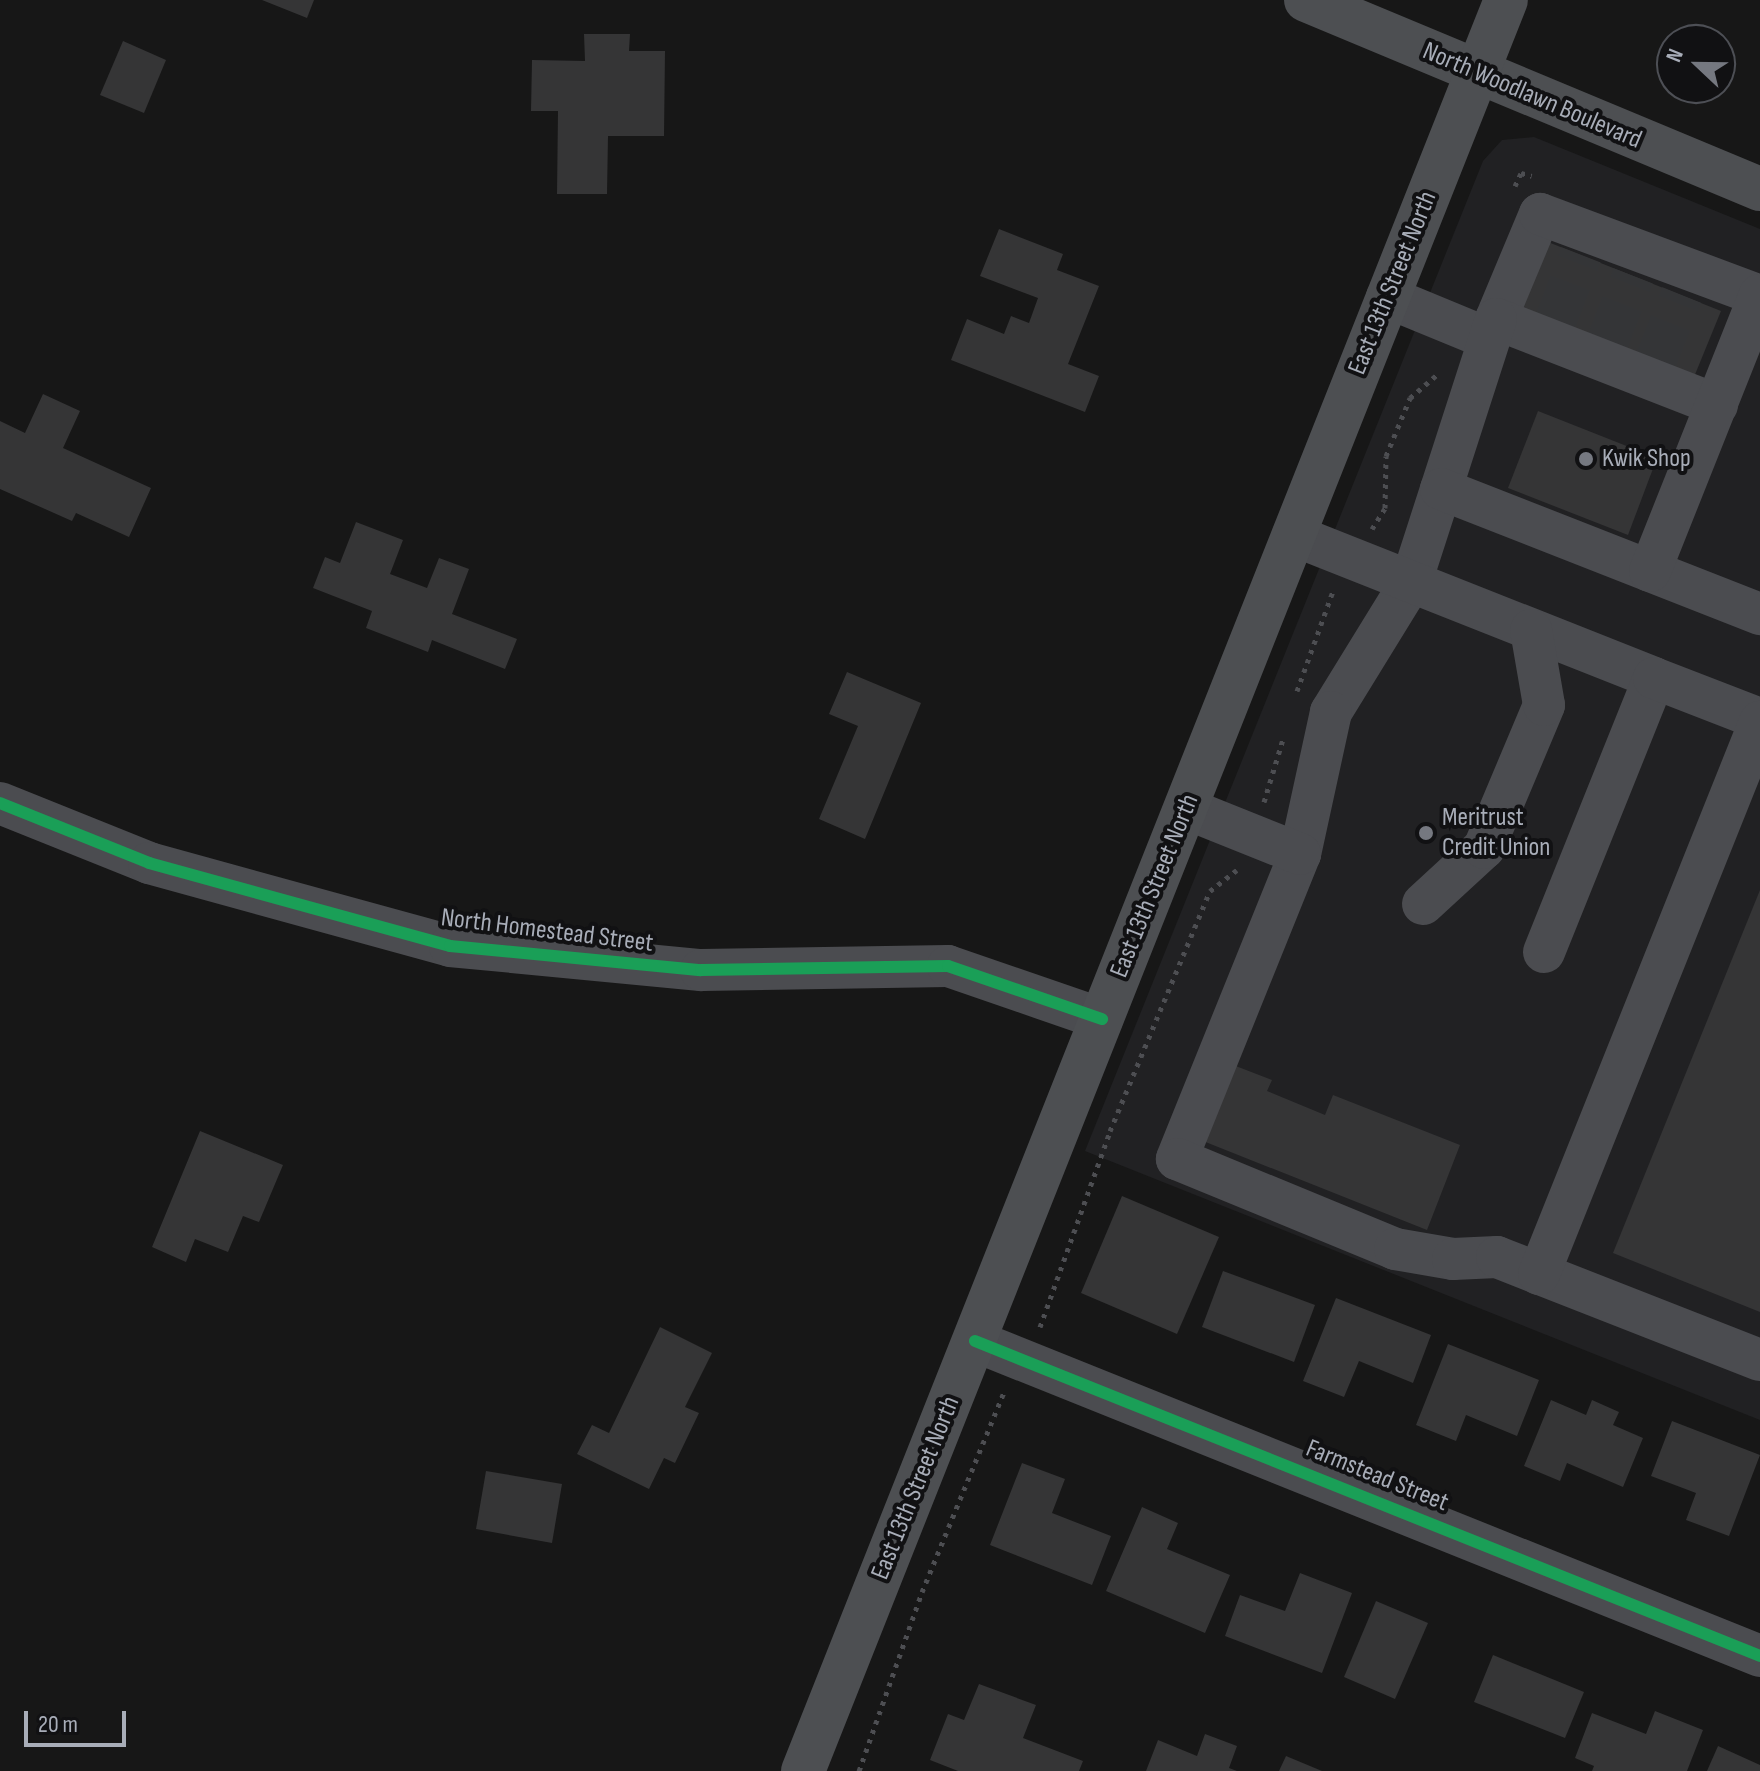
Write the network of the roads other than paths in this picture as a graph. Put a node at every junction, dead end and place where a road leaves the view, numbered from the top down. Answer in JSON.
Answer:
{"nodes":[{"id":1,"x":1306,"y":0,"type":"edge"},
{"id":2,"x":1506,"y":0,"type":"edge"},
{"id":3,"x":1476,"y":74,"type":"junction"},
{"id":4,"x":1760,"y":189,"type":"edge"},
{"id":5,"x":1760,"y":295,"type":"edge"},
{"id":6,"x":1387,"y":297,"type":"junction"},
{"id":7,"x":1481,"y":328,"type":"junction"},
{"id":8,"x":1717,"y":405,"type":"junction"},
{"id":9,"x":1441,"y":489,"type":"junction"},
{"id":10,"x":1293,"y":535,"type":"junction"},
{"id":11,"x":1650,"y":571,"type":"junction"},
{"id":12,"x":1411,"y":582,"type":"junction"},
{"id":13,"x":1760,"y":614,"type":"edge"},
{"id":14,"x":1531,"y":630,"type":"junction"},
{"id":15,"x":1654,"y":678,"type":"junction"},
{"id":16,"x":1760,"y":721,"type":"edge"},
{"id":17,"x":0,"y":803,"type":"edge"},
{"id":18,"x":1185,"y":808,"type":"junction"},
{"id":19,"x":1300,"y":854,"type":"junction"},
{"id":20,"x":1423,"y":904,"type":"dead end"},
{"id":21,"x":1544,"y":952,"type":"dead end"},
{"id":22,"x":1102,"y":1019,"type":"junction"},
{"id":23,"x":1539,"y":1274,"type":"junction"},
{"id":24,"x":975,"y":1341,"type":"junction"},
{"id":25,"x":1760,"y":1360,"type":"edge"},
{"id":26,"x":1760,"y":1656,"type":"edge"},
{"id":27,"x":803,"y":1771,"type":"edge"}],
"edges":[{"from":1,"to":3,"type":"main road","name":"North Woodlawn Boulevard"},
{"from":2,"to":3,"type":"main road","name":"East 13th Street North"},
{"from":3,"to":4,"type":"main road","name":"North Woodlawn Boulevard"},
{"from":3,"to":6,"type":"main road","name":"East 13th Street North"},
{"from":5,"to":7,"type":"street"},
{"from":5,"to":8,"type":"street"},
{"from":6,"to":7,"type":"street"},
{"from":6,"to":10,"type":"main road","name":"East 13th Street North"},
{"from":7,"to":8,"type":"street"},
{"from":7,"to":9,"type":"street"},
{"from":8,"to":11,"type":"street"},
{"from":9,"to":11,"type":"street"},
{"from":9,"to":12,"type":"street"},
{"from":10,"to":12,"type":"street"},
{"from":10,"to":18,"type":"main road","name":"East 13th Street North"},
{"from":11,"to":13,"type":"street"},
{"from":12,"to":14,"type":"street"},
{"from":12,"to":19,"type":"street"},
{"from":14,"to":15,"type":"street"},
{"from":14,"to":20,"type":"street"},
{"from":15,"to":16,"type":"street"},
{"from":15,"to":21,"type":"street"},
{"from":16,"to":23,"type":"street"},
{"from":17,"to":22,"type":"street","name":"North Homestead Street"},
{"from":18,"to":19,"type":"street"},
{"from":18,"to":22,"type":"main road","name":"East 13th Street North"},
{"from":19,"to":23,"type":"street"},
{"from":22,"to":24,"type":"main road","name":"East 13th Street North"},
{"from":23,"to":25,"type":"street"},
{"from":24,"to":26,"type":"street","name":"Farmstead Street"},
{"from":24,"to":27,"type":"main road","name":"East 13th Street North"}]}
